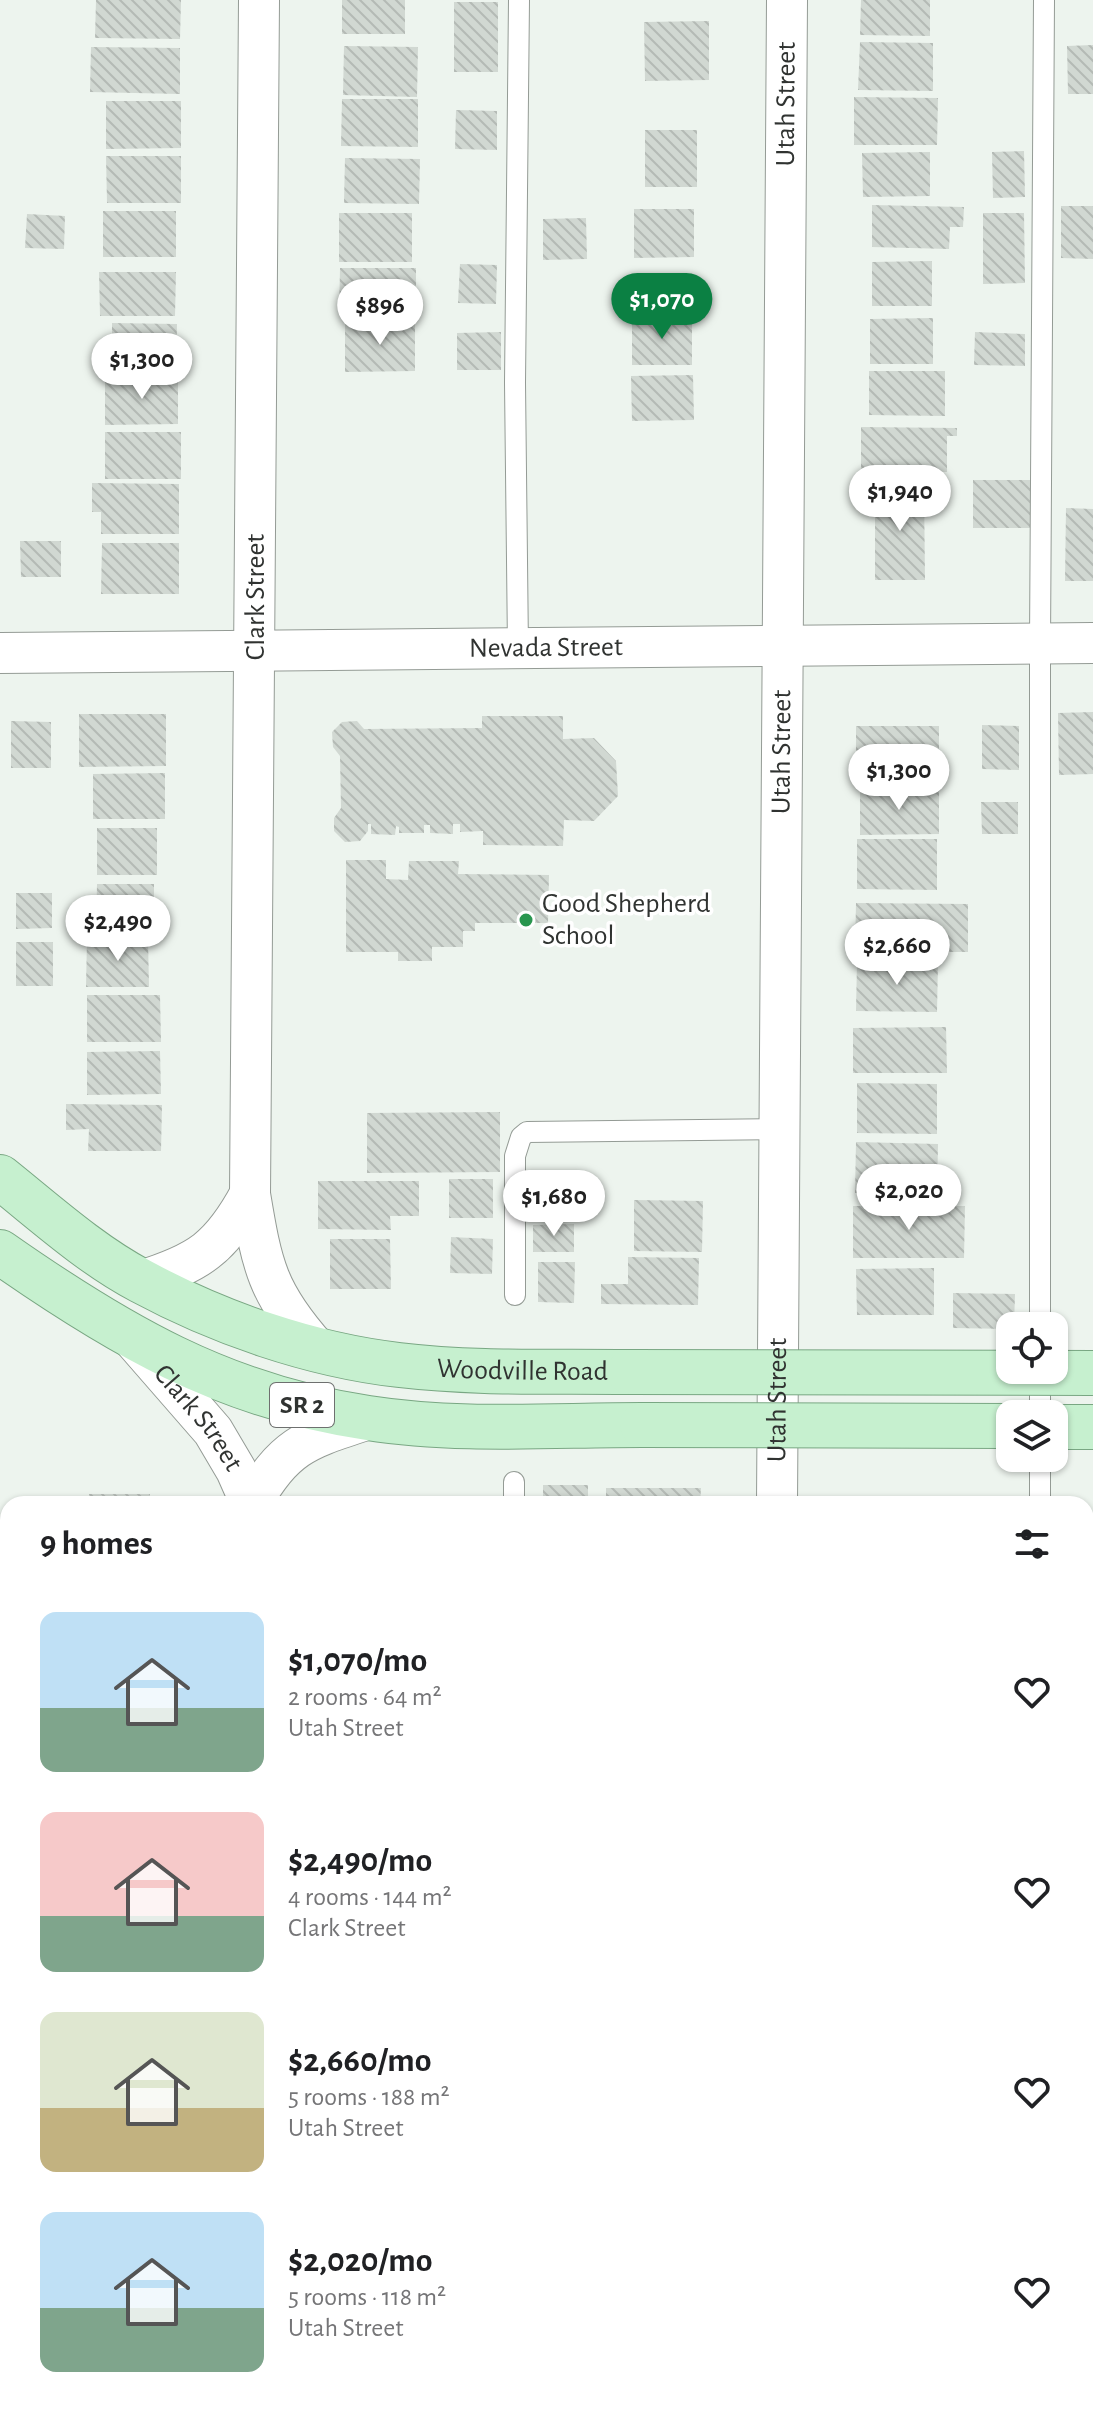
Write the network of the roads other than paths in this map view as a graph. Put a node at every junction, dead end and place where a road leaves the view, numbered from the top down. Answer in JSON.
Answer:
{"nodes":[{"id":1,"x":259,"y":0,"type":"edge"},
{"id":2,"x":519,"y":0,"type":"edge"},
{"id":3,"x":787,"y":0,"type":"edge"},
{"id":4,"x":1044,"y":0,"type":"edge"},
{"id":5,"x":1040,"y":643,"type":"junction"},
{"id":6,"x":1093,"y":643,"type":"edge"},
{"id":7,"x":785,"y":646,"type":"junction"},
{"id":8,"x":518,"y":649,"type":"junction"},
{"id":9,"x":256,"y":652,"type":"junction"},
{"id":10,"x":0,"y":653,"type":"edge"},
{"id":11,"x":781,"y":1129,"type":"junction"},
{"id":12,"x":0,"y":1177,"type":"edge"},
{"id":13,"x":250,"y":1194,"type":"junction"},
{"id":14,"x":0,"y":1252,"type":"edge"},
{"id":15,"x":140,"y":1281,"type":"junction"},
{"id":16,"x":515,"y":1295,"type":"dead end"},
{"id":17,"x":1040,"y":1312,"type":"edge"},
{"id":18,"x":132,"y":1338,"type":"junction"},
{"id":19,"x":317,"y":1349,"type":"junction"},
{"id":20,"x":1093,"y":1373,"type":"edge"},
{"id":21,"x":369,"y":1419,"type":"junction"},
{"id":22,"x":996,"y":1426,"type":"edge"},
{"id":23,"x":1068,"y":1427,"type":"edge"},
{"id":24,"x":1093,"y":1427,"type":"edge"},
{"id":25,"x":1040,"y":1472,"type":"edge"},
{"id":26,"x":514,"y":1482,"type":"dead end"},
{"id":27,"x":247,"y":1496,"type":"edge"},
{"id":28,"x":256,"y":1496,"type":"edge"},
{"id":29,"x":514,"y":1496,"type":"edge"},
{"id":30,"x":777,"y":1496,"type":"edge"},
{"id":31,"x":1040,"y":1496,"type":"edge"}],
"edges":[{"from":1,"to":9,"type":"street","name":"Clark Street"},
{"from":2,"to":8,"type":"lane"},
{"from":3,"to":7,"type":"street","name":"Utah Street"},
{"from":4,"to":5,"type":"lane"},
{"from":5,"to":6,"type":"street","name":"Nevada Street"},
{"from":5,"to":7,"type":"street","name":"Nevada Street"},
{"from":5,"to":17,"type":"lane"},
{"from":7,"to":8,"type":"street","name":"Nevada Street"},
{"from":7,"to":11,"type":"street","name":"Utah Street"},
{"from":8,"to":9,"type":"street","name":"Nevada Street"},
{"from":9,"to":10,"type":"street","name":"Nevada Street"},
{"from":9,"to":13,"type":"street","name":"Clark Street"},
{"from":11,"to":16,"type":"lane"},
{"from":11,"to":30,"type":"street","name":"Utah Street"},
{"from":12,"to":15,"type":"main road","name":"Woodville Road","number":"SR 2"},
{"from":13,"to":15,"type":"street","name":"Clark Street"},
{"from":13,"to":19,"type":"street","name":"Clark Street"},
{"from":14,"to":18,"type":"main road","name":"Woodville Road","number":"SR 2"},
{"from":15,"to":19,"type":"main road","name":"Woodville Road","number":"SR 2"},
{"from":18,"to":21,"type":"main road","name":"Woodville Road","number":"SR 2"},
{"from":18,"to":27,"type":"street","name":"Clark Street"},
{"from":19,"to":20,"type":"main road","name":"Woodville Road","number":"SR 2","bridge":true},
{"from":21,"to":22,"type":"main road","name":"Woodville Road","number":"SR 2","bridge":true},
{"from":21,"to":28,"type":"street","name":"Clark Street"},
{"from":23,"to":24,"type":"main road"},
{"from":25,"to":31,"type":"lane"},
{"from":26,"to":29,"type":"lane"}]}
